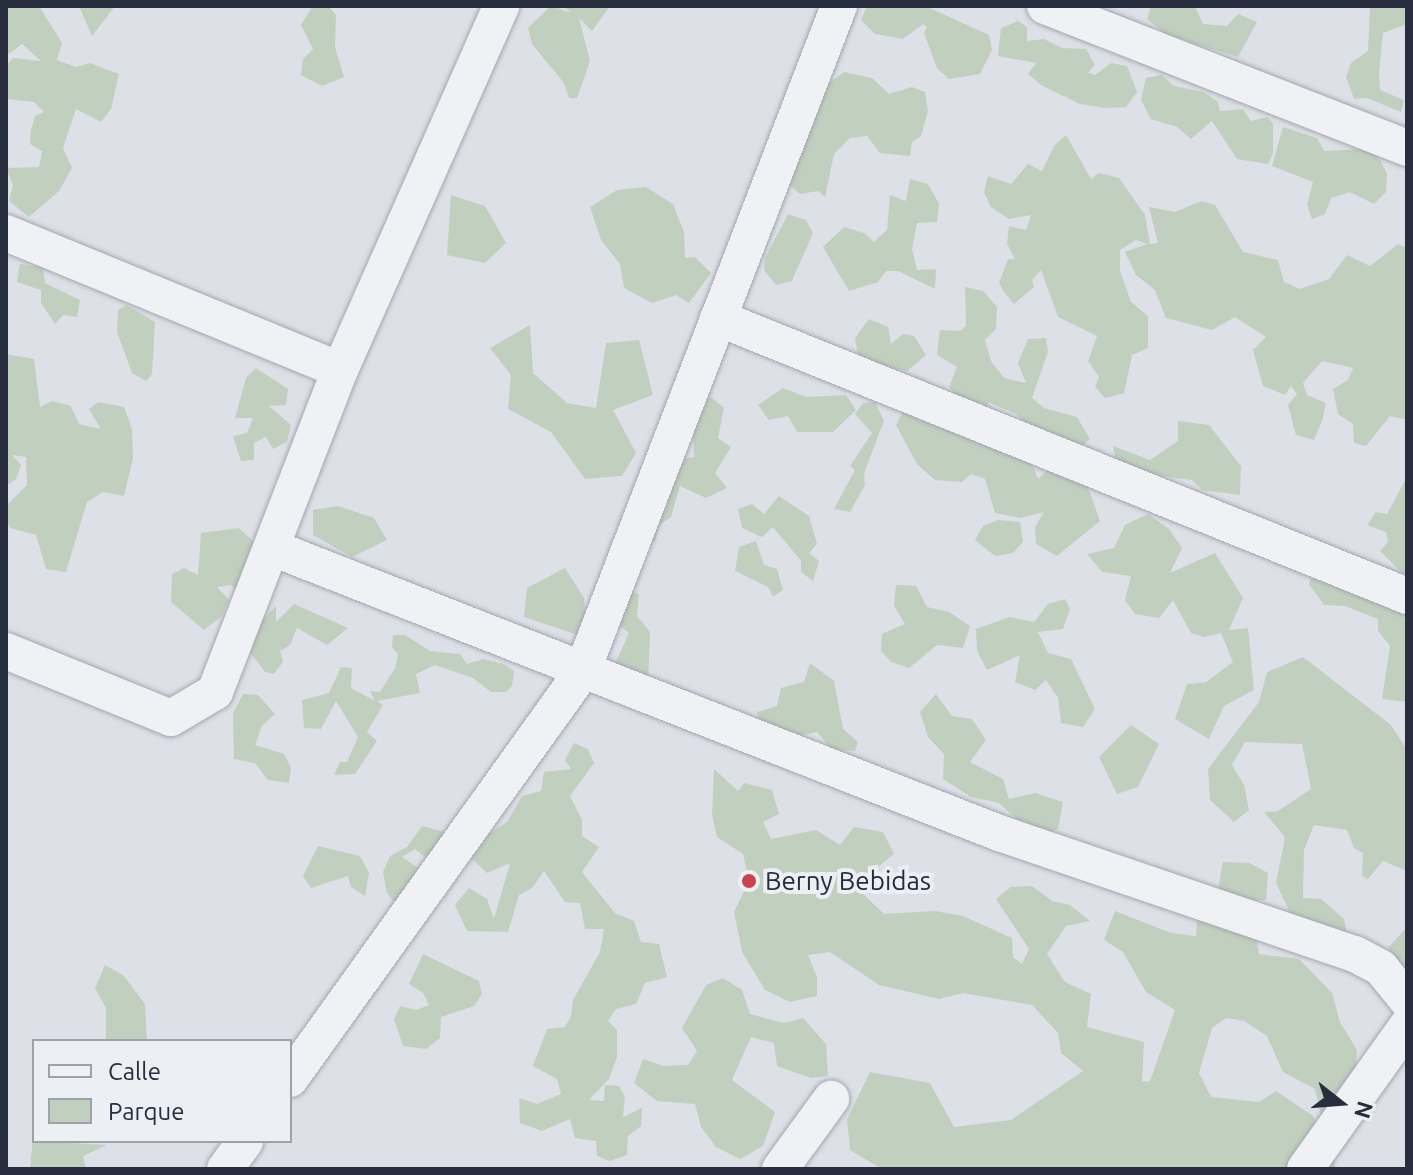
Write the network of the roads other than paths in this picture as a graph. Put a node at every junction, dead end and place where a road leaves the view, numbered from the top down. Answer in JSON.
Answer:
{"nodes":[{"id":1,"x":501,"y":6,"type":"edge"},
{"id":2,"x":839,"y":6,"type":"edge"},
{"id":3,"x":1045,"y":6,"type":"edge"},
{"id":4,"x":1407,"y":148,"type":"edge"},
{"id":5,"x":6,"y":233,"type":"edge"},
{"id":6,"x":718,"y":318,"type":"junction"},
{"id":7,"x":340,"y":370,"type":"junction"},
{"id":8,"x":275,"y":549,"type":"junction"},
{"id":9,"x":1407,"y":596,"type":"edge"},
{"id":10,"x":6,"y":651,"type":"edge"},
{"id":11,"x":582,"y":672,"type":"junction"},
{"id":12,"x":1407,"y":1000,"type":"edge"},
{"id":13,"x":1407,"y":1026,"type":"edge"},
{"id":14,"x":292,"y":1076,"type":"edge"},
{"id":15,"x":831,"y":1099,"type":"dead end"},
{"id":16,"x":244,"y":1143,"type":"edge"},
{"id":17,"x":225,"y":1169,"type":"edge"},
{"id":18,"x":780,"y":1169,"type":"edge"},
{"id":19,"x":1305,"y":1169,"type":"edge"}],
"edges":[{"from":1,"to":7,"type":"street"},
{"from":2,"to":6,"type":"street"},
{"from":3,"to":4,"type":"street"},
{"from":5,"to":7,"type":"street"},
{"from":6,"to":9,"type":"street"},
{"from":6,"to":11,"type":"street"},
{"from":7,"to":8,"type":"street"},
{"from":8,"to":10,"type":"street"},
{"from":8,"to":11,"type":"street"},
{"from":11,"to":12,"type":"street"},
{"from":11,"to":14,"type":"street"},
{"from":13,"to":19,"type":"street"},
{"from":15,"to":18,"type":"street"},
{"from":16,"to":17,"type":"street"}]}
